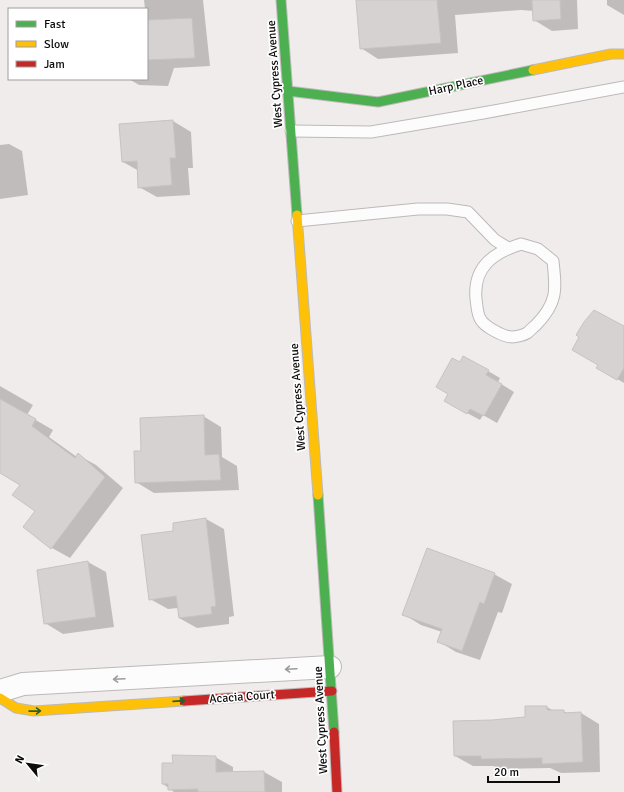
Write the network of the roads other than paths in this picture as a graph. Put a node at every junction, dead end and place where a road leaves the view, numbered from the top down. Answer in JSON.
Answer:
{"nodes":[{"id":1,"x":281,"y":0,"type":"edge"},
{"id":2,"x":624,"y":54,"type":"edge"},
{"id":3,"x":624,"y":87,"type":"edge"},
{"id":4,"x":288,"y":91,"type":"junction"},
{"id":5,"x":291,"y":131,"type":"junction"},
{"id":6,"x":297,"y":221,"type":"junction"},
{"id":7,"x":508,"y":248,"type":"junction"},
{"id":8,"x":330,"y":667,"type":"junction"},
{"id":9,"x":150,"y":677,"type":"junction"},
{"id":10,"x":0,"y":691,"type":"edge"},
{"id":11,"x":332,"y":691,"type":"junction"},
{"id":12,"x":0,"y":698,"type":"edge"},
{"id":13,"x":151,"y":703,"type":"junction"},
{"id":14,"x":337,"y":792,"type":"edge"}],
"edges":[{"from":1,"to":4,"type":"main road","name":"West Cypress Avenue"},
{"from":2,"to":4,"type":"main road","name":"Harp Place"},
{"from":3,"to":5,"type":"lane"},
{"from":4,"to":5,"type":"main road","name":"West Cypress Avenue"},
{"from":5,"to":6,"type":"main road","name":"West Cypress Avenue"},
{"from":6,"to":7,"type":"lane"},
{"from":6,"to":8,"type":"main road","name":"West Cypress Avenue"},
{"from":7,"to":7,"type":"lane"},
{"from":8,"to":9,"type":"street","name":"Acacia Court","one_way":true},
{"from":8,"to":11,"type":"main road","name":"West Cypress Avenue"},
{"from":9,"to":10,"type":"street","name":"Acacia Court","one_way":true},
{"from":9,"to":13,"type":"street"},
{"from":13,"to":11,"type":"main road","name":"Acacia Court","one_way":true},
{"from":11,"to":14,"type":"main road","name":"West Cypress Avenue"},
{"from":12,"to":13,"type":"main road","name":"Acacia Court","one_way":true}]}
